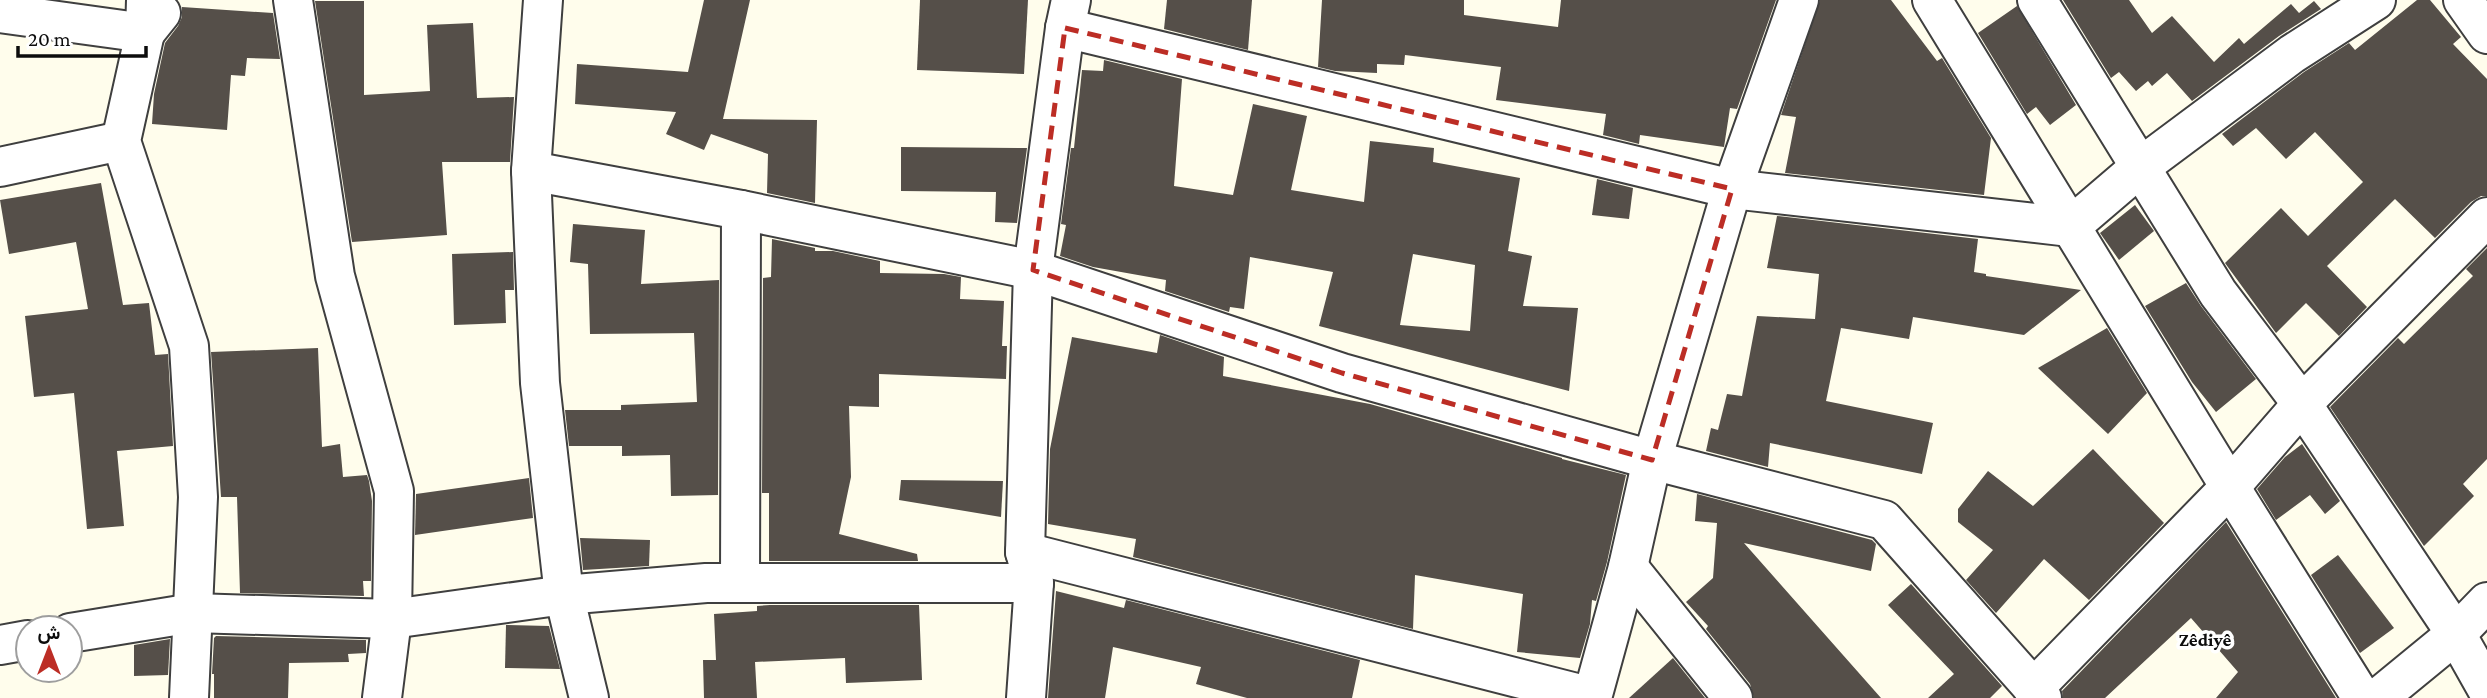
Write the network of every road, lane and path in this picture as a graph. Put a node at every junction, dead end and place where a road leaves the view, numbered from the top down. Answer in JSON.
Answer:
{"nodes":[{"id":1,"x":171,"y":0,"type":"edge"},
{"id":2,"x":293,"y":0,"type":"edge"},
{"id":3,"x":543,"y":0,"type":"edge"},
{"id":4,"x":1799,"y":0,"type":"edge"},
{"id":5,"x":2037,"y":0,"type":"edge"},
{"id":6,"x":2376,"y":0,"type":"edge"},
{"id":7,"x":2463,"y":0,"type":"edge"},
{"id":8,"x":1940,"y":3,"type":"edge"},
{"id":9,"x":0,"y":13,"type":"edge"},
{"id":10,"x":1068,"y":14,"type":"edge"},
{"id":11,"x":146,"y":16,"type":"edge"},
{"id":12,"x":2487,"y":34,"type":"edge"},
{"id":13,"x":121,"y":141,"type":"junction"},
{"id":14,"x":0,"y":167,"type":"edge"},
{"id":15,"x":2139,"y":168,"type":"junction"},
{"id":16,"x":531,"y":171,"type":"junction"},
{"id":17,"x":1732,"y":189,"type":"junction"},
{"id":18,"x":741,"y":210,"type":"junction"},
{"id":19,"x":2487,"y":216,"type":"edge"},
{"id":20,"x":2070,"y":227,"type":"junction"},
{"id":21,"x":1033,"y":270,"type":"junction"},
{"id":22,"x":2302,"y":404,"type":"junction"},
{"id":23,"x":1653,"y":460,"type":"junction"},
{"id":24,"x":2230,"y":487,"type":"junction"},
{"id":25,"x":1628,"y":567,"type":"junction"},
{"id":26,"x":1030,"y":568,"type":"junction"},
{"id":27,"x":740,"y":583,"type":"junction"},
{"id":28,"x":564,"y":595,"type":"junction"},
{"id":29,"x":2487,"y":603,"type":"edge"},
{"id":30,"x":193,"y":613,"type":"junction"},
{"id":31,"x":392,"y":619,"type":"junction"},
{"id":32,"x":84,"y":631,"type":"edge"},
{"id":33,"x":2456,"y":634,"type":"junction"},
{"id":34,"x":2487,"y":689,"type":"edge"},
{"id":35,"x":2037,"y":693,"type":"edge"},
{"id":36,"x":189,"y":698,"type":"edge"},
{"id":37,"x":382,"y":698,"type":"edge"},
{"id":38,"x":589,"y":698,"type":"edge"},
{"id":39,"x":1026,"y":698,"type":"edge"},
{"id":40,"x":1592,"y":698,"type":"edge"},
{"id":41,"x":1733,"y":698,"type":"edge"},
{"id":42,"x":2362,"y":698,"type":"edge"},
{"id":43,"x":2378,"y":698,"type":"edge"}],
"edges":[{"from":1,"to":11,"type":"street"},
{"from":2,"to":31,"type":"street"},
{"from":3,"to":16,"type":"street"},
{"from":4,"to":17,"type":"street"},
{"from":5,"to":15,"type":"street"},
{"from":6,"to":15,"type":"street"},
{"from":7,"to":12,"type":"street"},
{"from":8,"to":20,"type":"street"},
{"from":9,"to":11,"type":"street"},
{"from":10,"to":17,"type":"street"},
{"from":10,"to":21,"type":"street"},
{"from":11,"to":13,"type":"street"},
{"from":13,"to":14,"type":"street"},
{"from":13,"to":30,"type":"street"},
{"from":15,"to":20,"type":"street"},
{"from":15,"to":22,"type":"street"},
{"from":16,"to":18,"type":"street"},
{"from":16,"to":28,"type":"street"},
{"from":17,"to":20,"type":"street"},
{"from":17,"to":23,"type":"street"},
{"from":18,"to":21,"type":"street"},
{"from":18,"to":27,"type":"street"},
{"from":19,"to":22,"type":"street"},
{"from":20,"to":24,"type":"street"},
{"from":21,"to":23,"type":"street"},
{"from":21,"to":26,"type":"street"},
{"from":22,"to":24,"type":"street"},
{"from":22,"to":33,"type":"street"},
{"from":23,"to":25,"type":"street"},
{"from":23,"to":35,"type":"street"},
{"from":24,"to":35,"type":"street"},
{"from":24,"to":42,"type":"street"},
{"from":25,"to":40,"type":"street"},
{"from":25,"to":41,"type":"street"},
{"from":26,"to":27,"type":"street"},
{"from":26,"to":39,"type":"street"},
{"from":26,"to":40,"type":"street"},
{"from":27,"to":28,"type":"street"},
{"from":28,"to":31,"type":"street"},
{"from":28,"to":38,"type":"street"},
{"from":29,"to":33,"type":"street"},
{"from":30,"to":31,"type":"street"},
{"from":30,"to":32,"type":"street"},
{"from":30,"to":36,"type":"street"},
{"from":31,"to":37,"type":"street"},
{"from":33,"to":34,"type":"street"},
{"from":33,"to":43,"type":"street"}]}
